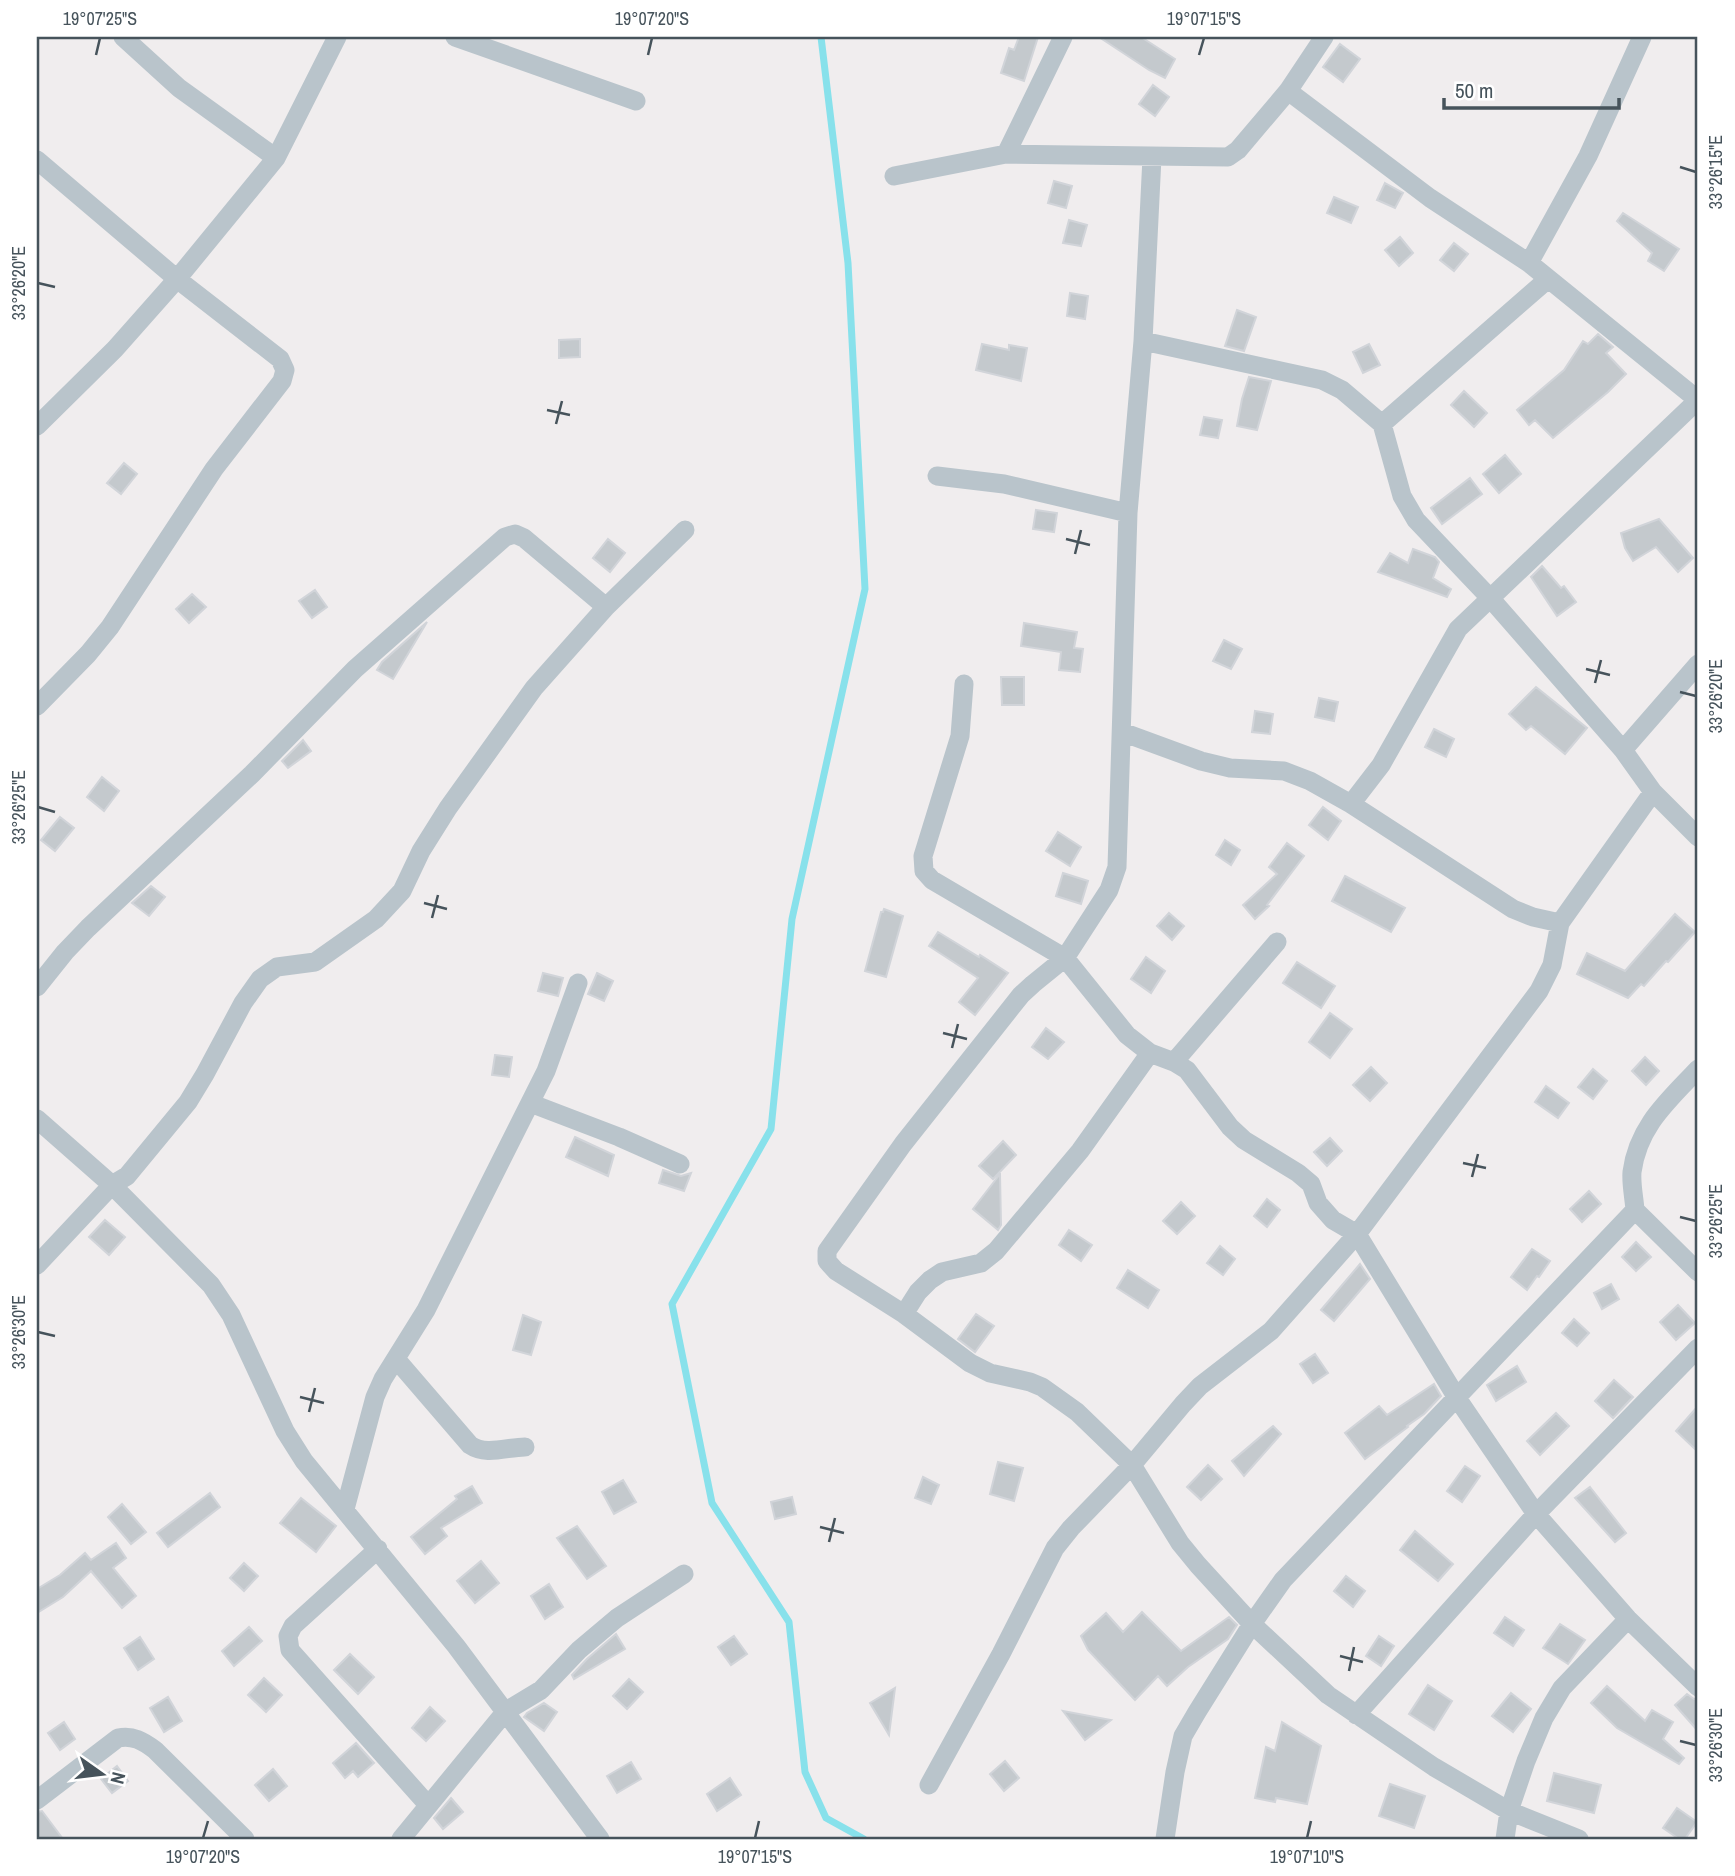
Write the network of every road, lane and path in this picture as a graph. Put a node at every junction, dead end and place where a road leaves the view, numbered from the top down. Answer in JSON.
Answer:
{"nodes":[{"id":1,"x":123,"y":37,"type":"edge"},
{"id":2,"x":337,"y":37,"type":"edge"},
{"id":3,"x":456,"y":37,"type":"edge"},
{"id":4,"x":1063,"y":37,"type":"edge"},
{"id":5,"x":1324,"y":37,"type":"edge"},
{"id":6,"x":1642,"y":37,"type":"edge"},
{"id":7,"x":1288,"y":91,"type":"junction"},
{"id":8,"x":636,"y":101,"type":"dead end"},
{"id":9,"x":1006,"y":154,"type":"junction"},
{"id":10,"x":1152,"y":157,"type":"junction"},
{"id":11,"x":276,"y":158,"type":"junction"},
{"id":12,"x":37,"y":160,"type":"edge"},
{"id":13,"x":894,"y":176,"type":"dead end"},
{"id":14,"x":1529,"y":263,"type":"junction"},
{"id":15,"x":177,"y":279,"type":"junction"},
{"id":16,"x":1548,"y":279,"type":"junction"},
{"id":17,"x":1143,"y":341,"type":"junction"},
{"id":18,"x":1698,"y":400,"type":"edge"},
{"id":19,"x":1382,"y":424,"type":"junction"},
{"id":20,"x":37,"y":426,"type":"edge"},
{"id":21,"x":937,"y":476,"type":"dead end"},
{"id":22,"x":1128,"y":513,"type":"junction"},
{"id":23,"x":685,"y":530,"type":"dead end"},
{"id":24,"x":1491,"y":599,"type":"junction"},
{"id":25,"x":606,"y":607,"type":"junction"},
{"id":26,"x":1698,"y":664,"type":"edge"},
{"id":27,"x":964,"y":684,"type":"dead end"},
{"id":28,"x":37,"y":706,"type":"edge"},
{"id":29,"x":1122,"y":732,"type":"junction"},
{"id":30,"x":1623,"y":750,"type":"junction"},
{"id":31,"x":1653,"y":792,"type":"junction"},
{"id":32,"x":1352,"y":804,"type":"junction"},
{"id":33,"x":1698,"y":837,"type":"edge"},
{"id":34,"x":1560,"y":923,"type":"junction"},
{"id":35,"x":1277,"y":942,"type":"dead end"},
{"id":36,"x":1065,"y":958,"type":"junction"},
{"id":37,"x":578,"y":983,"type":"dead end"},
{"id":38,"x":37,"y":987,"type":"edge"},
{"id":39,"x":1150,"y":1053,"type":"junction"},
{"id":40,"x":1174,"y":1062,"type":"junction"},
{"id":41,"x":1698,"y":1069,"type":"edge"},
{"id":42,"x":530,"y":1103,"type":"junction"},
{"id":43,"x":37,"y":1119,"type":"edge"},
{"id":44,"x":680,"y":1164,"type":"dead end"},
{"id":45,"x":112,"y":1185,"type":"junction"},
{"id":46,"x":1635,"y":1210,"type":"junction"},
{"id":47,"x":1357,"y":1234,"type":"junction"},
{"id":48,"x":37,"y":1265,"type":"edge"},
{"id":49,"x":1698,"y":1272,"type":"edge"},
{"id":50,"x":904,"y":1314,"type":"junction"},
{"id":51,"x":1698,"y":1348,"type":"edge"},
{"id":52,"x":396,"y":1359,"type":"junction"},
{"id":53,"x":1457,"y":1398,"type":"junction"},
{"id":54,"x":525,"y":1447,"type":"dead end"},
{"id":55,"x":1132,"y":1465,"type":"junction"},
{"id":56,"x":345,"y":1508,"type":"junction"},
{"id":57,"x":1536,"y":1514,"type":"junction"},
{"id":58,"x":378,"y":1549,"type":"junction"},
{"id":59,"x":684,"y":1574,"type":"dead end"},
{"id":60,"x":1628,"y":1619,"type":"junction"},
{"id":61,"x":1252,"y":1625,"type":"junction"},
{"id":62,"x":1698,"y":1687,"type":"edge"},
{"id":63,"x":506,"y":1711,"type":"junction"},
{"id":64,"x":1356,"y":1716,"type":"junction"},
{"id":65,"x":929,"y":1785,"type":"dead end"},
{"id":66,"x":37,"y":1800,"type":"edge"},
{"id":67,"x":428,"y":1805,"type":"junction"},
{"id":68,"x":1509,"y":1811,"type":"junction"},
{"id":69,"x":245,"y":1839,"type":"edge"},
{"id":70,"x":401,"y":1839,"type":"edge"},
{"id":71,"x":600,"y":1839,"type":"edge"},
{"id":72,"x":1165,"y":1839,"type":"edge"},
{"id":73,"x":1505,"y":1839,"type":"edge"},
{"id":74,"x":1579,"y":1839,"type":"edge"}],
"edges":[{"from":1,"to":11,"type":"street"},
{"from":2,"to":11,"type":"street"},
{"from":3,"to":8,"type":"street"},
{"from":4,"to":9,"type":"street"},
{"from":5,"to":7,"type":"street"},
{"from":6,"to":14,"type":"street"},
{"from":7,"to":10,"type":"street"},
{"from":7,"to":14,"type":"street"},
{"from":9,"to":10,"type":"street"},
{"from":9,"to":13,"type":"street"},
{"from":10,"to":17,"type":"street"},
{"from":11,"to":15,"type":"street"},
{"from":12,"to":15,"type":"street"},
{"from":14,"to":16,"type":"street"},
{"from":15,"to":20,"type":"street"},
{"from":15,"to":28,"type":"street"},
{"from":16,"to":18,"type":"street"},
{"from":16,"to":19,"type":"street"},
{"from":17,"to":19,"type":"street"},
{"from":17,"to":22,"type":"street"},
{"from":18,"to":24,"type":"street"},
{"from":19,"to":24,"type":"street"},
{"from":21,"to":22,"type":"street"},
{"from":22,"to":29,"type":"street"},
{"from":23,"to":25,"type":"street"},
{"from":24,"to":30,"type":"street"},
{"from":24,"to":32,"type":"street"},
{"from":25,"to":38,"type":"street"},
{"from":25,"to":45,"type":"street"},
{"from":26,"to":30,"type":"street"},
{"from":27,"to":36,"type":"street"},
{"from":29,"to":32,"type":"street"},
{"from":29,"to":36,"type":"street"},
{"from":30,"to":31,"type":"street"},
{"from":31,"to":33,"type":"street"},
{"from":31,"to":34,"type":"street"},
{"from":32,"to":34,"type":"street"},
{"from":34,"to":47,"type":"street"},
{"from":35,"to":40,"type":"street"},
{"from":36,"to":39,"type":"street"},
{"from":36,"to":50,"type":"street"},
{"from":37,"to":42,"type":"street"},
{"from":39,"to":40,"type":"street"},
{"from":39,"to":50,"type":"street"},
{"from":40,"to":47,"type":"street"},
{"from":41,"to":46,"type":"street"},
{"from":42,"to":44,"type":"street"},
{"from":42,"to":52,"type":"street"},
{"from":43,"to":45,"type":"street"},
{"from":45,"to":48,"type":"street"},
{"from":45,"to":56,"type":"street"},
{"from":46,"to":49,"type":"street"},
{"from":46,"to":53,"type":"street"},
{"from":47,"to":53,"type":"street"},
{"from":47,"to":55,"type":"street"},
{"from":50,"to":55,"type":"street"},
{"from":51,"to":57,"type":"street"},
{"from":52,"to":54,"type":"street"},
{"from":52,"to":56,"type":"street"},
{"from":53,"to":57,"type":"street"},
{"from":53,"to":61,"type":"street"},
{"from":55,"to":61,"type":"street"},
{"from":55,"to":65,"type":"street"},
{"from":56,"to":58,"type":"street"},
{"from":57,"to":60,"type":"street"},
{"from":57,"to":64,"type":"street"},
{"from":58,"to":63,"type":"street"},
{"from":58,"to":67,"type":"street"},
{"from":59,"to":63,"type":"street"},
{"from":60,"to":62,"type":"street"},
{"from":60,"to":68,"type":"street"},
{"from":61,"to":64,"type":"street"},
{"from":61,"to":72,"type":"street"},
{"from":63,"to":67,"type":"street"},
{"from":63,"to":71,"type":"street"},
{"from":64,"to":68,"type":"street"},
{"from":66,"to":69,"type":"street"},
{"from":67,"to":70,"type":"street"},
{"from":68,"to":73,"type":"street"},
{"from":68,"to":74,"type":"street"}]}
